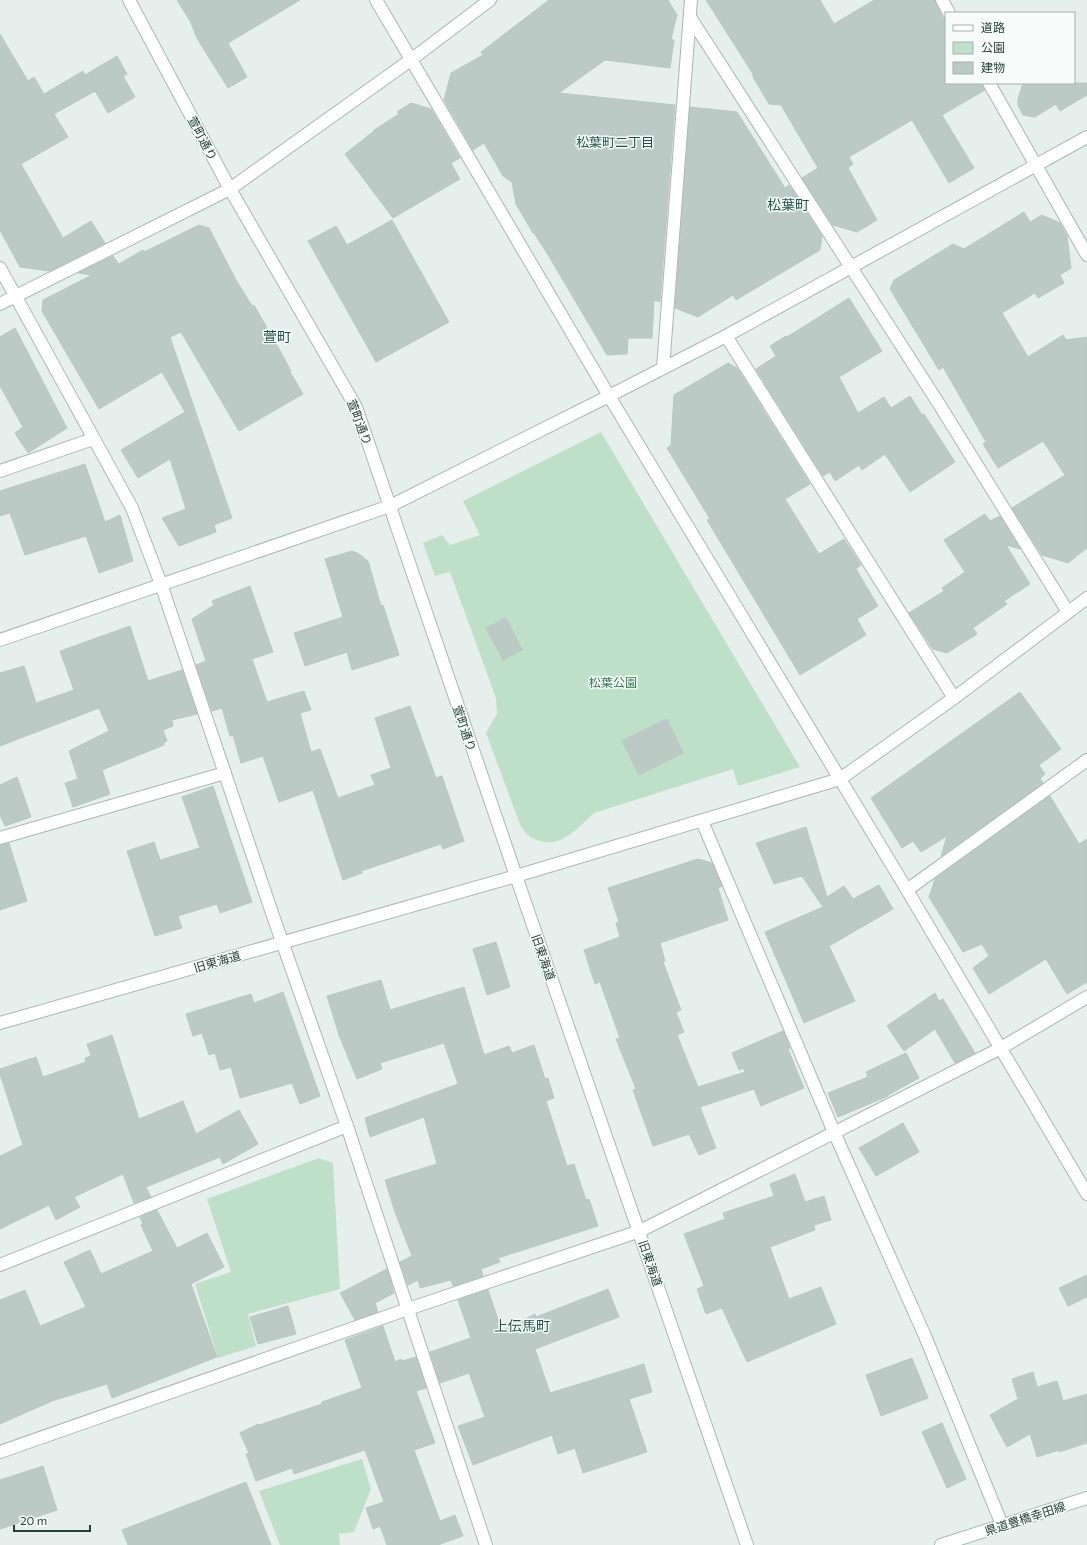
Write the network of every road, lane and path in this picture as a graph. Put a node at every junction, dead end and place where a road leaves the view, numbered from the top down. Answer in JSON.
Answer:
{"nodes":[{"id":1,"x":129,"y":0,"type":"edge"},
{"id":2,"x":376,"y":0,"type":"edge"},
{"id":3,"x":490,"y":0,"type":"edge"},
{"id":4,"x":692,"y":0,"type":"edge"},
{"id":5,"x":942,"y":0,"type":"edge"},
{"id":6,"x":948,"y":12,"type":"edge"},
{"id":7,"x":690,"y":17,"type":"junction"},
{"id":8,"x":412,"y":59,"type":"junction"},
{"id":9,"x":990,"y":84,"type":"edge"},
{"id":10,"x":1087,"y":137,"type":"edge"},
{"id":11,"x":1036,"y":166,"type":"junction"},
{"id":12,"x":230,"y":189,"type":"junction"},
{"id":13,"x":1087,"y":255,"type":"edge"},
{"id":14,"x":851,"y":267,"type":"junction"},
{"id":15,"x":0,"y":268,"type":"edge"},
{"id":16,"x":16,"y":296,"type":"junction"},
{"id":17,"x":0,"y":304,"type":"edge"},
{"id":18,"x":726,"y":336,"type":"junction"},
{"id":19,"x":663,"y":368,"type":"junction"},
{"id":20,"x":609,"y":396,"type":"junction"},
{"id":21,"x":93,"y":439,"type":"junction"},
{"id":22,"x":0,"y":471,"type":"edge"},
{"id":23,"x":390,"y":506,"type":"junction"},
{"id":24,"x":161,"y":584,"type":"junction"},
{"id":25,"x":1087,"y":598,"type":"edge"},
{"id":26,"x":1068,"y":612,"type":"junction"},
{"id":27,"x":0,"y":640,"type":"edge"},
{"id":28,"x":954,"y":698,"type":"junction"},
{"id":29,"x":1087,"y":760,"type":"edge"},
{"id":30,"x":225,"y":773,"type":"junction"},
{"id":31,"x":840,"y":779,"type":"junction"},
{"id":32,"x":702,"y":821,"type":"junction"},
{"id":33,"x":0,"y":838,"type":"edge"},
{"id":34,"x":516,"y":876,"type":"junction"},
{"id":35,"x":906,"y":890,"type":"junction"},
{"id":36,"x":282,"y":942,"type":"junction"},
{"id":37,"x":1087,"y":997,"type":"edge"},
{"id":38,"x":0,"y":1023,"type":"edge"},
{"id":39,"x":1001,"y":1048,"type":"junction"},
{"id":40,"x":347,"y":1126,"type":"junction"},
{"id":41,"x":834,"y":1132,"type":"junction"},
{"id":42,"x":1087,"y":1194,"type":"edge"},
{"id":43,"x":640,"y":1231,"type":"junction"},
{"id":44,"x":0,"y":1265,"type":"edge"},
{"id":45,"x":408,"y":1309,"type":"junction"},
{"id":46,"x":0,"y":1452,"type":"edge"},
{"id":47,"x":1087,"y":1498,"type":"edge"},
{"id":48,"x":1002,"y":1525,"type":"junction"},
{"id":49,"x":486,"y":1545,"type":"edge"},
{"id":50,"x":747,"y":1545,"type":"edge"},
{"id":51,"x":941,"y":1545,"type":"edge"}],
"edges":[{"from":1,"to":12,"type":"street","name":"萱町通り"},
{"from":2,"to":8,"type":"street"},
{"from":3,"to":8,"type":"street"},
{"from":4,"to":7,"type":"street"},
{"from":5,"to":6,"type":"street"},
{"from":7,"to":14,"type":"street"},
{"from":7,"to":19,"type":"street"},
{"from":8,"to":12,"type":"street"},
{"from":8,"to":20,"type":"street"},
{"from":9,"to":11,"type":"street"},
{"from":10,"to":11,"type":"street"},
{"from":11,"to":13,"type":"street"},
{"from":11,"to":14,"type":"street"},
{"from":12,"to":16,"type":"street"},
{"from":12,"to":23,"type":"street","name":"萱町通り"},
{"from":14,"to":18,"type":"street"},
{"from":14,"to":26,"type":"street"},
{"from":15,"to":16,"type":"street"},
{"from":16,"to":17,"type":"street"},
{"from":16,"to":21,"type":"street"},
{"from":18,"to":19,"type":"street"},
{"from":18,"to":28,"type":"street"},
{"from":19,"to":20,"type":"street"},
{"from":20,"to":23,"type":"street"},
{"from":20,"to":31,"type":"street"},
{"from":21,"to":22,"type":"street"},
{"from":21,"to":24,"type":"street"},
{"from":23,"to":24,"type":"street"},
{"from":23,"to":34,"type":"street","name":"萱町通り"},
{"from":24,"to":27,"type":"street"},
{"from":24,"to":30,"type":"street"},
{"from":25,"to":26,"type":"street"},
{"from":26,"to":28,"type":"street"},
{"from":28,"to":31,"type":"street"},
{"from":29,"to":35,"type":"street"},
{"from":30,"to":33,"type":"street"},
{"from":30,"to":36,"type":"street"},
{"from":31,"to":32,"type":"street"},
{"from":31,"to":35,"type":"street"},
{"from":32,"to":34,"type":"street"},
{"from":32,"to":41,"type":"street"},
{"from":34,"to":36,"type":"street","name":"旧東海道"},
{"from":34,"to":43,"type":"street","name":"旧東海道"},
{"from":35,"to":39,"type":"street"},
{"from":36,"to":38,"type":"street","name":"旧東海道"},
{"from":36,"to":40,"type":"street"},
{"from":37,"to":39,"type":"street"},
{"from":39,"to":41,"type":"street"},
{"from":39,"to":42,"type":"street"},
{"from":40,"to":44,"type":"street"},
{"from":40,"to":45,"type":"street"},
{"from":41,"to":43,"type":"street"},
{"from":41,"to":48,"type":"street"},
{"from":43,"to":45,"type":"street"},
{"from":43,"to":50,"type":"street","name":"旧東海道"},
{"from":45,"to":46,"type":"street"},
{"from":45,"to":49,"type":"street"},
{"from":47,"to":48,"type":"street","name":"県道豊橋幸田線"},
{"from":48,"to":51,"type":"street","name":"県道豊橋幸田線"}]}
